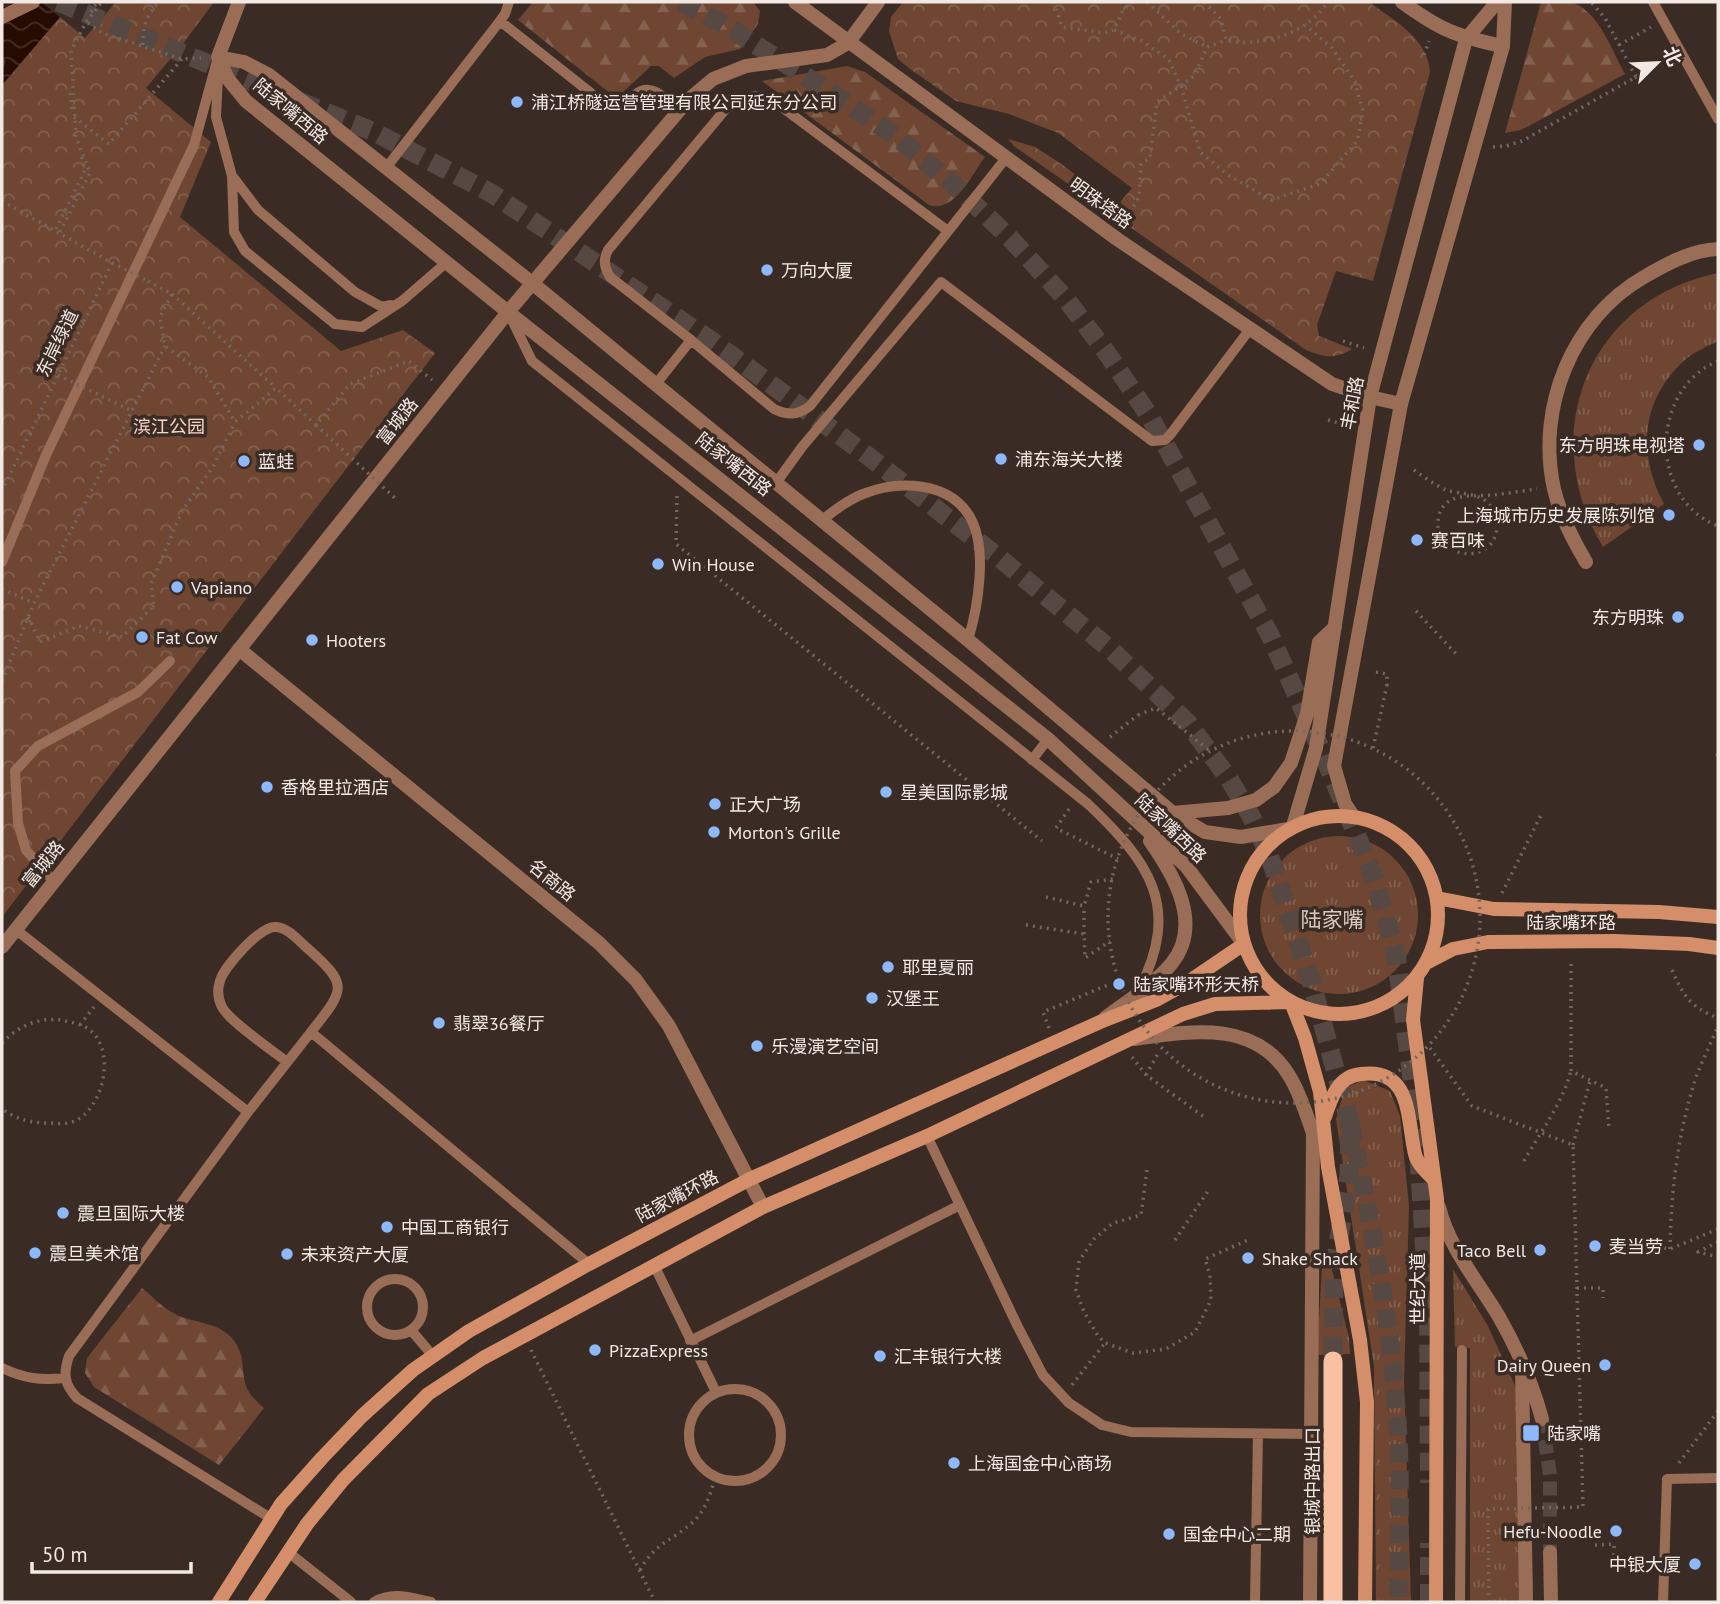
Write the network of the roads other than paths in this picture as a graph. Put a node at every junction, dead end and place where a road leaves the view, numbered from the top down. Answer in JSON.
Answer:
{"nodes":[{"id":1,"x":33,"y":2,"type":"edge"},
{"id":2,"x":239,"y":2,"type":"edge"},
{"id":3,"x":509,"y":2,"type":"edge"},
{"id":4,"x":795,"y":2,"type":"edge"},
{"id":5,"x":878,"y":2,"type":"edge"},
{"id":6,"x":1402,"y":2,"type":"edge"},
{"id":7,"x":1497,"y":2,"type":"edge"},
{"id":8,"x":1505,"y":2,"type":"edge"},
{"id":9,"x":1653,"y":2,"type":"edge"},
{"id":10,"x":2,"y":17,"type":"edge"},
{"id":11,"x":500,"y":21,"type":"junction"},
{"id":12,"x":1466,"y":39,"type":"junction"},
{"id":13,"x":848,"y":43,"type":"junction"},
{"id":14,"x":1503,"y":46,"type":"junction"},
{"id":15,"x":218,"y":57,"type":"junction"},
{"id":16,"x":679,"y":110,"type":"junction"},
{"id":17,"x":1718,"y":119,"type":"edge"},
{"id":18,"x":1006,"y":158,"type":"junction"},
{"id":19,"x":386,"y":168,"type":"junction"},
{"id":20,"x":232,"y":176,"type":"junction"},
{"id":21,"x":948,"y":231,"type":"junction"},
{"id":22,"x":1718,"y":249,"type":"edge"},
{"id":23,"x":446,"y":262,"type":"junction"},
{"id":24,"x":532,"y":283,"type":"junction"},
{"id":25,"x":402,"y":301,"type":"junction"},
{"id":26,"x":508,"y":312,"type":"junction"},
{"id":27,"x":1250,"y":328,"type":"junction"},
{"id":28,"x":691,"y":340,"type":"junction"},
{"id":29,"x":656,"y":384,"type":"junction"},
{"id":30,"x":1370,"y":397,"type":"junction"},
{"id":31,"x":1401,"y":404,"type":"junction"},
{"id":32,"x":776,"y":483,"type":"junction"},
{"id":33,"x":822,"y":520,"type":"junction"},
{"id":34,"x":2,"y":562,"type":"edge"},
{"id":35,"x":1586,"y":562,"type":"dead end"},
{"id":36,"x":1335,"y":627,"type":"junction"},
{"id":37,"x":968,"y":640,"type":"junction"},
{"id":38,"x":239,"y":649,"type":"junction"},
{"id":39,"x":170,"y":661,"type":"dead end"},
{"id":40,"x":1048,"y":740,"type":"junction"},
{"id":41,"x":1032,"y":760,"type":"junction"},
{"id":42,"x":1173,"y":813,"type":"junction"},
{"id":43,"x":1130,"y":814,"type":"junction"},
{"id":44,"x":1353,"y":816,"type":"junction"},
{"id":45,"x":1291,"y":828,"type":"junction"},
{"id":46,"x":54,"y":882,"type":"junction"},
{"id":47,"x":1437,"y":898,"type":"junction"},
{"id":48,"x":1718,"y":917,"type":"edge"},
{"id":49,"x":15,"y":929,"type":"junction"},
{"id":50,"x":1244,"y":944,"type":"junction"},
{"id":51,"x":2,"y":947,"type":"edge"},
{"id":52,"x":1718,"y":948,"type":"edge"},
{"id":53,"x":1428,"y":962,"type":"junction"},
{"id":54,"x":1417,"y":978,"type":"junction"},
{"id":55,"x":1138,"y":993,"type":"junction"},
{"id":56,"x":1291,"y":1002,"type":"junction"},
{"id":57,"x":1100,"y":1022,"type":"junction"},
{"id":58,"x":311,"y":1032,"type":"junction"},
{"id":59,"x":1126,"y":1042,"type":"junction"},
{"id":60,"x":288,"y":1062,"type":"junction"},
{"id":61,"x":248,"y":1112,"type":"junction"},
{"id":62,"x":1324,"y":1122,"type":"junction"},
{"id":63,"x":1313,"y":1135,"type":"junction"},
{"id":64,"x":927,"y":1136,"type":"junction"},
{"id":65,"x":1328,"y":1167,"type":"junction"},
{"id":66,"x":750,"y":1179,"type":"junction"},
{"id":67,"x":1434,"y":1180,"type":"junction"},
{"id":68,"x":1437,"y":1199,"type":"junction"},
{"id":69,"x":960,"y":1205,"type":"junction"},
{"id":70,"x":763,"y":1207,"type":"junction"},
{"id":71,"x":589,"y":1264,"type":"junction"},
{"id":72,"x":654,"y":1265,"type":"junction"},
{"id":73,"x":411,"y":1330,"type":"junction"},
{"id":74,"x":690,"y":1341,"type":"junction"},
{"id":75,"x":1462,"y":1350,"type":"dead end"},
{"id":76,"x":433,"y":1356,"type":"junction"},
{"id":77,"x":1333,"y":1361,"type":"tunnel mouth"},
{"id":78,"x":1522,"y":1361,"type":"junction"},
{"id":79,"x":2,"y":1368,"type":"edge"},
{"id":80,"x":64,"y":1378,"type":"junction"},
{"id":81,"x":716,"y":1392,"type":"junction"},
{"id":82,"x":1542,"y":1419,"type":"tunnel mouth"},
{"id":83,"x":1258,"y":1434,"type":"junction"},
{"id":84,"x":1310,"y":1434,"type":"junction"},
{"id":85,"x":1718,"y":1478,"type":"edge"},
{"id":86,"x":272,"y":1519,"type":"junction"},
{"id":87,"x":288,"y":1552,"type":"junction"},
{"id":88,"x":1550,"y":1552,"type":"tunnel mouth"},
{"id":89,"x":219,"y":1602,"type":"edge"},
{"id":90,"x":256,"y":1602,"type":"edge"},
{"id":91,"x":351,"y":1602,"type":"edge"},
{"id":92,"x":373,"y":1602,"type":"edge"},
{"id":93,"x":431,"y":1602,"type":"edge"},
{"id":94,"x":1255,"y":1602,"type":"edge"},
{"id":95,"x":1310,"y":1602,"type":"edge"},
{"id":96,"x":1334,"y":1602,"type":"edge"},
{"id":97,"x":1365,"y":1602,"type":"edge"},
{"id":98,"x":1436,"y":1602,"type":"edge"},
{"id":99,"x":1460,"y":1602,"type":"edge"},
{"id":100,"x":1526,"y":1602,"type":"edge"},
{"id":101,"x":1551,"y":1602,"type":"edge"},
{"id":102,"x":1662,"y":1602,"type":"edge"}],
"edges":[{"from":1,"to":10,"type":"street"},
{"from":2,"to":15,"type":"street"},
{"from":3,"to":11,"type":"lane"},
{"from":4,"to":13,"type":"street","name":"明珠塔路"},
{"from":5,"to":13,"type":"street"},
{"from":6,"to":12,"type":"street"},
{"from":7,"to":12,"type":"street","name":"丰和路"},
{"from":8,"to":14,"type":"street"},
{"from":9,"to":17,"type":"lane"},
{"from":11,"to":16,"type":"lane"},
{"from":11,"to":19,"type":"lane"},
{"from":12,"to":14,"type":"street"},
{"from":12,"to":30,"type":"street","name":"丰和路"},
{"from":13,"to":16,"type":"street","name":"富城路"},
{"from":13,"to":18,"type":"street","name":"明珠塔路"},
{"from":14,"to":31,"type":"street"},
{"from":15,"to":19,"type":"street","name":"陆家嘴西路"},
{"from":15,"to":20,"type":"lane"},
{"from":15,"to":23,"type":"street","name":"陆家嘴西路"},
{"from":15,"to":34,"type":"lane"},
{"from":16,"to":24,"type":"street","name":"富城路"},
{"from":18,"to":21,"type":"lane"},
{"from":18,"to":27,"type":"street","name":"明珠塔路"},
{"from":19,"to":24,"type":"street","name":"陆家嘴西路"},
{"from":20,"to":25,"type":"lane"},
{"from":20,"to":25,"type":"lane"},
{"from":21,"to":28,"type":"lane"},
{"from":21,"to":28,"type":"lane"},
{"from":22,"to":35,"type":"street"},
{"from":23,"to":25,"type":"lane"},
{"from":23,"to":26,"type":"street","name":"陆家嘴西路"},
{"from":24,"to":26,"type":"street","name":"富城路"},
{"from":24,"to":29,"type":"street","name":"陆家嘴西路"},
{"from":26,"to":38,"type":"street","name":"富城路"},
{"from":26,"to":40,"type":"street","name":"陆家嘴西路"},
{"from":26,"to":41,"type":"lane"},
{"from":27,"to":30,"type":"street","name":"明珠塔路"},
{"from":27,"to":32,"type":"lane"},
{"from":28,"to":29,"type":"lane"},
{"from":29,"to":32,"type":"street","name":"陆家嘴西路"},
{"from":30,"to":31,"type":"street","name":"明珠塔路"},
{"from":30,"to":36,"type":"street","name":"丰和路"},
{"from":31,"to":44,"type":"street"},
{"from":32,"to":33,"type":"street","name":"陆家嘴西路"},
{"from":33,"to":37,"type":"street","name":"陆家嘴西路"},
{"from":33,"to":37,"type":"lane"},
{"from":36,"to":42,"type":"street"},
{"from":36,"to":45,"type":"street","name":"丰和路"},
{"from":37,"to":42,"type":"street","name":"陆家嘴西路"},
{"from":38,"to":46,"type":"street","name":"富城路"},
{"from":38,"to":66,"type":"street","name":"名商路"},
{"from":39,"to":46,"type":"lane"},
{"from":40,"to":41,"type":"lane"},
{"from":40,"to":43,"type":"street","name":"陆家嘴西路"},
{"from":41,"to":55,"type":"lane"},
{"from":42,"to":45,"type":"street","name":"陆家嘴西路"},
{"from":43,"to":50,"type":"street","name":"陆家嘴西路"},
{"from":43,"to":55,"type":"street"},
{"from":44,"to":45,"type":"main road"},
{"from":44,"to":47,"type":"main road"},
{"from":45,"to":50,"type":"main road"},
{"from":46,"to":49,"type":"street","name":"富城路"},
{"from":47,"to":48,"type":"main road","name":"陆家嘴环路"},
{"from":47,"to":53,"type":"main road"},
{"from":49,"to":51,"type":"street","name":"富城路"},
{"from":49,"to":61,"type":"lane"},
{"from":50,"to":56,"type":"main road"},
{"from":50,"to":57,"type":"main road","name":"陆家嘴环路"},
{"from":52,"to":53,"type":"main road","name":"陆家嘴环路"},
{"from":53,"to":54,"type":"main road"},
{"from":54,"to":56,"type":"main road"},
{"from":54,"to":67,"type":"main road","name":"世纪大道"},
{"from":55,"to":57,"type":"street"},
{"from":56,"to":59,"type":"main road"},
{"from":56,"to":62,"type":"main road"},
{"from":57,"to":66,"type":"main road","name":"陆家嘴环路"},
{"from":58,"to":60,"type":"lane"},
{"from":58,"to":60,"type":"lane"},
{"from":58,"to":71,"type":"lane"},
{"from":59,"to":63,"type":"street"},
{"from":59,"to":64,"type":"main road"},
{"from":60,"to":61,"type":"lane"},
{"from":61,"to":80,"type":"lane"},
{"from":62,"to":65,"type":"main road"},
{"from":62,"to":67,"type":"main road"},
{"from":63,"to":65,"type":"street"},
{"from":63,"to":84,"type":"street"},
{"from":64,"to":69,"type":"lane"},
{"from":64,"to":70,"type":"main road"},
{"from":65,"to":97,"type":"main road"},
{"from":66,"to":70,"type":"street","name":"名商路"},
{"from":66,"to":71,"type":"main road","name":"陆家嘴环路"},
{"from":67,"to":68,"type":"main road","name":"世纪大道"},
{"from":68,"to":78,"type":"street"},
{"from":68,"to":98,"type":"main road","name":"世纪大道"},
{"from":69,"to":74,"type":"lane"},
{"from":69,"to":83,"type":"lane"},
{"from":70,"to":72,"type":"main road"},
{"from":71,"to":76,"type":"main road","name":"陆家嘴环路"},
{"from":72,"to":74,"type":"lane"},
{"from":72,"to":87,"type":"main road"},
{"from":73,"to":73,"type":"lane"},
{"from":73,"to":76,"type":"lane"},
{"from":74,"to":81,"type":"lane"},
{"from":75,"to":99,"type":"lane"},
{"from":76,"to":86,"type":"main road","name":"陆家嘴环路"},
{"from":77,"to":96,"type":"highway","name":"银城中路出口"},
{"from":78,"to":82,"type":"street"},
{"from":78,"to":100,"type":"street"},
{"from":79,"to":80,"type":"lane"},
{"from":80,"to":86,"type":"lane"},
{"from":81,"to":81,"type":"lane"},
{"from":83,"to":84,"type":"lane"},
{"from":83,"to":94,"type":"lane"},
{"from":84,"to":95,"type":"street"},
{"from":85,"to":102,"type":"lane"},
{"from":86,"to":89,"type":"main road","name":"陆家嘴环路"},
{"from":87,"to":90,"type":"main road"},
{"from":87,"to":91,"type":"lane"},
{"from":88,"to":101,"type":"street"},
{"from":92,"to":93,"type":"lane"}]}
